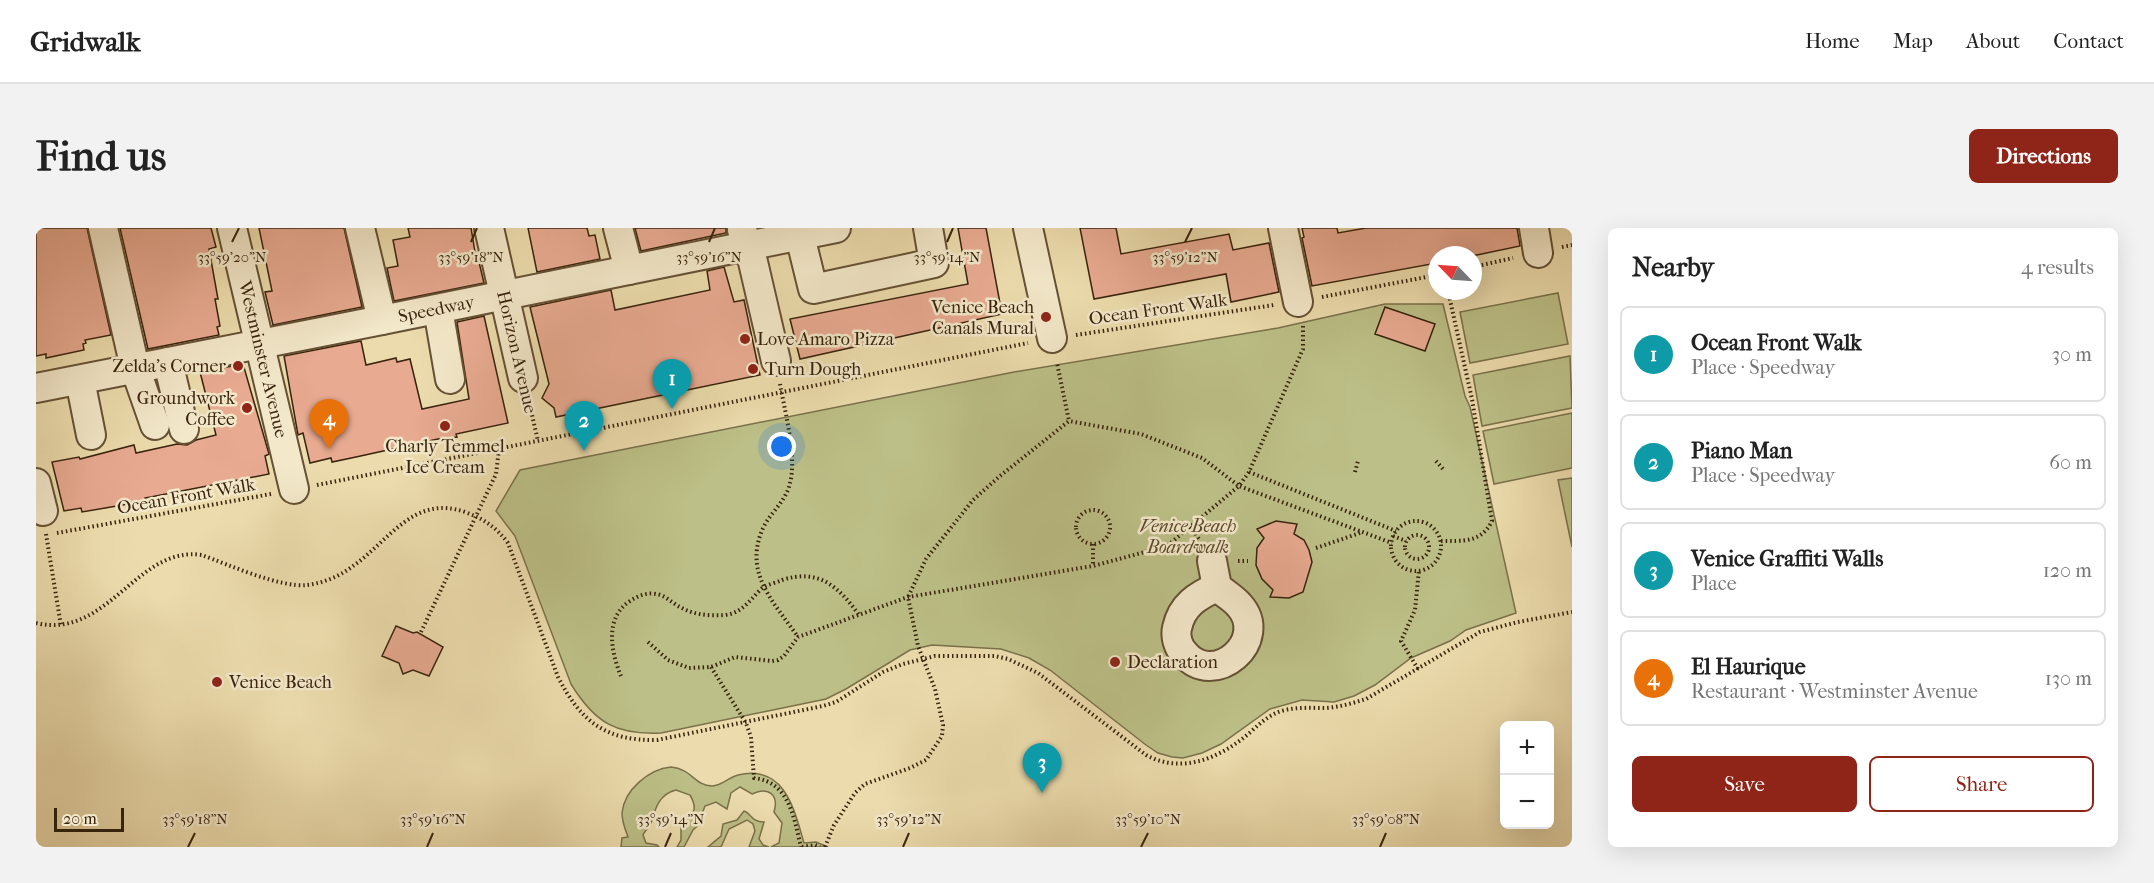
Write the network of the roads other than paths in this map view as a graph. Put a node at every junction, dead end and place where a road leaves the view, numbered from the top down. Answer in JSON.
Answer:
{"nodes":[{"id":1,"x":103,"y":228,"type":"edge"},
{"id":2,"x":232,"y":228,"type":"edge"},
{"id":3,"x":360,"y":228,"type":"edge"},
{"id":4,"x":489,"y":228,"type":"edge"},
{"id":5,"x":618,"y":228,"type":"edge"},
{"id":6,"x":836,"y":228,"type":"edge"},
{"id":7,"x":928,"y":228,"type":"edge"},
{"id":8,"x":1028,"y":228,"type":"edge"},
{"id":9,"x":1283,"y":228,"type":"edge"},
{"id":10,"x":786,"y":234,"type":"edge"},
{"id":11,"x":745,"y":237,"type":"edge"},
{"id":12,"x":629,"y":270,"type":"junction"},
{"id":13,"x":504,"y":296,"type":"junction"},
{"id":14,"x":1298,"y":302,"type":"road end"},
{"id":15,"x":438,"y":309,"type":"junction"},
{"id":16,"x":382,"y":320,"type":"junction"},
{"id":17,"x":1052,"y":338,"type":"road end"},
{"id":18,"x":260,"y":345,"type":"junction"},
{"id":19,"x":776,"y":361,"type":"dead end"},
{"id":20,"x":168,"y":362,"type":"junction"},
{"id":21,"x":135,"y":368,"type":"junction"},
{"id":22,"x":523,"y":378,"type":"road end"},
{"id":23,"x":450,"y":379,"type":"dead end"},
{"id":24,"x":80,"y":380,"type":"junction"},
{"id":25,"x":36,"y":388,"type":"edge"},
{"id":26,"x":156,"y":425,"type":"dead end"},
{"id":27,"x":184,"y":429,"type":"dead end"},
{"id":28,"x":91,"y":435,"type":"dead end"},
{"id":29,"x":36,"y":483,"type":"edge"},
{"id":30,"x":294,"y":489,"type":"road end"},
{"id":31,"x":42,"y":527,"type":"edge"}],
"edges":[{"from":1,"to":21,"type":"street"},
{"from":2,"to":18,"type":"street","name":"Westminster Avenue"},
{"from":3,"to":16,"type":"street"},
{"from":4,"to":13,"type":"street","name":"Horizon Avenue"},
{"from":5,"to":12,"type":"street"},
{"from":6,"to":10,"type":"street","name":"Speedway"},
{"from":7,"to":10,"type":"street"},
{"from":8,"to":17,"type":"street"},
{"from":9,"to":14,"type":"street"},
{"from":10,"to":11,"type":"street","name":"Speedway"},
{"from":11,"to":12,"type":"street","name":"Speedway"},
{"from":11,"to":19,"type":"street"},
{"from":12,"to":13,"type":"street","name":"Speedway"},
{"from":13,"to":15,"type":"street","name":"Speedway"},
{"from":13,"to":22,"type":"street","name":"Horizon Avenue"},
{"from":15,"to":16,"type":"street","name":"Speedway"},
{"from":15,"to":23,"type":"street"},
{"from":16,"to":18,"type":"street","name":"Speedway"},
{"from":18,"to":20,"type":"street","name":"Speedway"},
{"from":18,"to":30,"type":"street","name":"Westminster Avenue"},
{"from":20,"to":21,"type":"street","name":"Speedway"},
{"from":20,"to":27,"type":"street"},
{"from":21,"to":24,"type":"street","name":"Speedway"},
{"from":21,"to":26,"type":"street"},
{"from":24,"to":25,"type":"street","name":"Speedway"},
{"from":24,"to":28,"type":"street"},
{"from":29,"to":31,"type":"street"}]}
